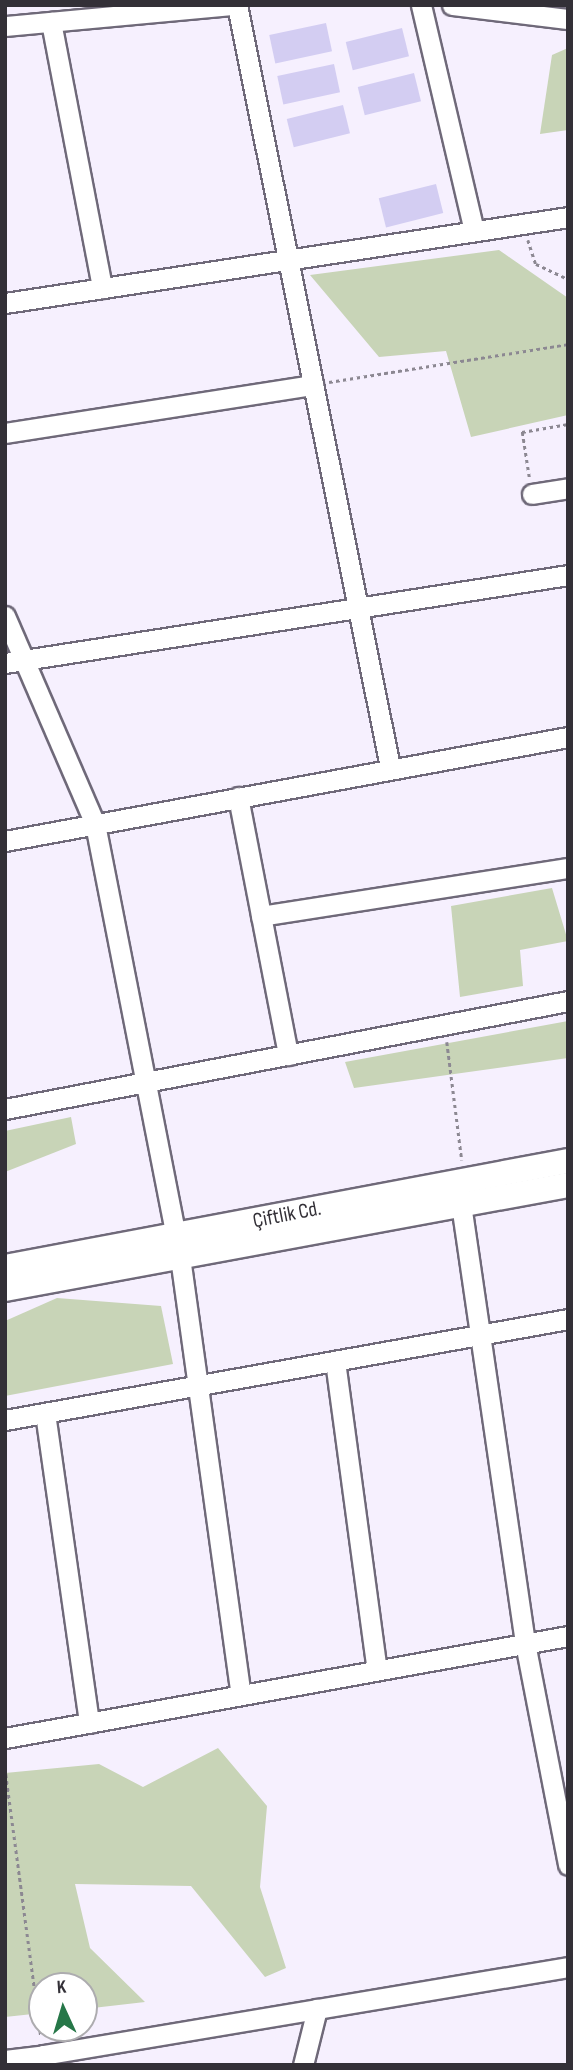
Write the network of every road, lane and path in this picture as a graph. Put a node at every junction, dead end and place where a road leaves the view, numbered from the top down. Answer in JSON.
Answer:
{"nodes":[{"id":1,"x":235,"y":5,"type":"edge"},
{"id":2,"x":421,"y":5,"type":"edge"},
{"id":3,"x":452,"y":5,"type":"edge"},
{"id":4,"x":568,"y":19,"type":"edge"},
{"id":5,"x":51,"y":22,"type":"junction"},
{"id":6,"x":5,"y":26,"type":"edge"},
{"id":7,"x":568,"y":216,"type":"edge"},
{"id":8,"x":522,"y":224,"type":"junction"},
{"id":9,"x":474,"y":231,"type":"junction"},
{"id":10,"x":290,"y":260,"type":"junction"},
{"id":11,"x":568,"y":279,"type":"edge"},
{"id":12,"x":102,"y":288,"type":"junction"},
{"id":13,"x":5,"y":303,"type":"edge"},
{"id":14,"x":568,"y":344,"type":"edge"},
{"id":15,"x":313,"y":385,"type":"junction"},
{"id":16,"x":568,"y":424,"type":"edge"},
{"id":17,"x":5,"y":433,"type":"edge"},
{"id":18,"x":568,"y":488,"type":"edge"},
{"id":19,"x":532,"y":494,"type":"joint"},
{"id":20,"x":568,"y":575,"type":"edge"},
{"id":21,"x":354,"y":608,"type":"junction"},
{"id":22,"x":5,"y":616,"type":"edge"},
{"id":23,"x":13,"y":662,"type":"edge"},
{"id":24,"x":568,"y":737,"type":"edge"},
{"id":25,"x":390,"y":767,"type":"junction"},
{"id":26,"x":238,"y":797,"type":"junction"},
{"id":27,"x":95,"y":824,"type":"junction"},
{"id":28,"x":5,"y":841,"type":"edge"},
{"id":29,"x":568,"y":869,"type":"edge"},
{"id":30,"x":261,"y":916,"type":"junction"},
{"id":31,"x":568,"y":1001,"type":"edge"},
{"id":32,"x":444,"y":1025,"type":"junction"},
{"id":33,"x":288,"y":1055,"type":"junction"},
{"id":34,"x":148,"y":1082,"type":"junction"},
{"id":35,"x":5,"y":1109,"type":"edge"},
{"id":36,"x":568,"y":1161,"type":"edge"},
{"id":37,"x":568,"y":1185,"type":"edge"},
{"id":38,"x":463,"y":1193,"type":"junction"},
{"id":39,"x":178,"y":1247,"type":"junction"},
{"id":40,"x":5,"y":1267,"type":"edge"},
{"id":41,"x":5,"y":1289,"type":"edge"},
{"id":42,"x":568,"y":1319,"type":"edge"},
{"id":43,"x":485,"y":1334,"type":"junction"},
{"id":44,"x":335,"y":1361,"type":"junction"},
{"id":45,"x":199,"y":1385,"type":"junction"},
{"id":46,"x":45,"y":1413,"type":"junction"},
{"id":47,"x":5,"y":1420,"type":"edge"},
{"id":48,"x":568,"y":1636,"type":"edge"},
{"id":49,"x":525,"y":1643,"type":"junction"},
{"id":50,"x":377,"y":1670,"type":"junction"},
{"id":51,"x":242,"y":1695,"type":"junction"},
{"id":52,"x":89,"y":1723,"type":"junction"},
{"id":53,"x":5,"y":1738,"type":"edge"},
{"id":54,"x":5,"y":1767,"type":"edge"},
{"id":55,"x":568,"y":1865,"type":"edge"},
{"id":56,"x":568,"y":1967,"type":"edge"},
{"id":57,"x":317,"y":2009,"type":"junction"},
{"id":58,"x":5,"y":2060,"type":"edge"},
{"id":59,"x":44,"y":2060,"type":"edge"},
{"id":60,"x":303,"y":2065,"type":"edge"}],
"edges":[{"from":1,"to":5,"type":"street"},
{"from":1,"to":10,"type":"street"},
{"from":2,"to":9,"type":"street"},
{"from":3,"to":4,"type":"street"},
{"from":5,"to":6,"type":"street"},
{"from":5,"to":12,"type":"street"},
{"from":7,"to":8,"type":"street"},
{"from":8,"to":9,"type":"street"},
{"from":8,"to":11,"type":"path"},
{"from":9,"to":10,"type":"street"},
{"from":10,"to":12,"type":"street"},
{"from":10,"to":15,"type":"street"},
{"from":12,"to":13,"type":"street"},
{"from":14,"to":15,"type":"path"},
{"from":15,"to":17,"type":"street"},
{"from":15,"to":21,"type":"street"},
{"from":16,"to":19,"type":"path"},
{"from":18,"to":19,"type":"street"},
{"from":20,"to":21,"type":"street"},
{"from":21,"to":23,"type":"street"},
{"from":21,"to":25,"type":"street"},
{"from":22,"to":23,"type":"street"},
{"from":23,"to":27,"type":"street"},
{"from":24,"to":25,"type":"street"},
{"from":25,"to":26,"type":"street"},
{"from":26,"to":27,"type":"street"},
{"from":26,"to":30,"type":"street"},
{"from":27,"to":28,"type":"street"},
{"from":27,"to":34,"type":"street"},
{"from":29,"to":30,"type":"street"},
{"from":30,"to":33,"type":"street"},
{"from":31,"to":32,"type":"street"},
{"from":32,"to":33,"type":"street"},
{"from":32,"to":38,"type":"path"},
{"from":33,"to":34,"type":"street"},
{"from":34,"to":35,"type":"street"},
{"from":34,"to":39,"type":"street"},
{"from":36,"to":38,"type":"street","name":"Çiftlik Cd."},
{"from":37,"to":38,"type":"street","name":"Çiftlik Cd."},
{"from":38,"to":39,"type":"street","name":"Çiftlik Cd."},
{"from":38,"to":43,"type":"street"},
{"from":39,"to":40,"type":"street","name":"Çiftlik Cd."},
{"from":39,"to":41,"type":"street","name":"Çiftlik Cd."},
{"from":39,"to":45,"type":"street"},
{"from":42,"to":43,"type":"street"},
{"from":43,"to":44,"type":"street"},
{"from":43,"to":49,"type":"street"},
{"from":44,"to":45,"type":"street"},
{"from":44,"to":50,"type":"street"},
{"from":45,"to":46,"type":"street"},
{"from":45,"to":51,"type":"street"},
{"from":46,"to":47,"type":"street"},
{"from":46,"to":52,"type":"street"},
{"from":48,"to":49,"type":"street"},
{"from":49,"to":50,"type":"street"},
{"from":49,"to":55,"type":"street"},
{"from":50,"to":51,"type":"street"},
{"from":51,"to":52,"type":"street"},
{"from":52,"to":53,"type":"street"},
{"from":54,"to":59,"type":"path"},
{"from":56,"to":57,"type":"street"},
{"from":57,"to":59,"type":"street"},
{"from":57,"to":60,"type":"street"},
{"from":58,"to":59,"type":"street"}]}
